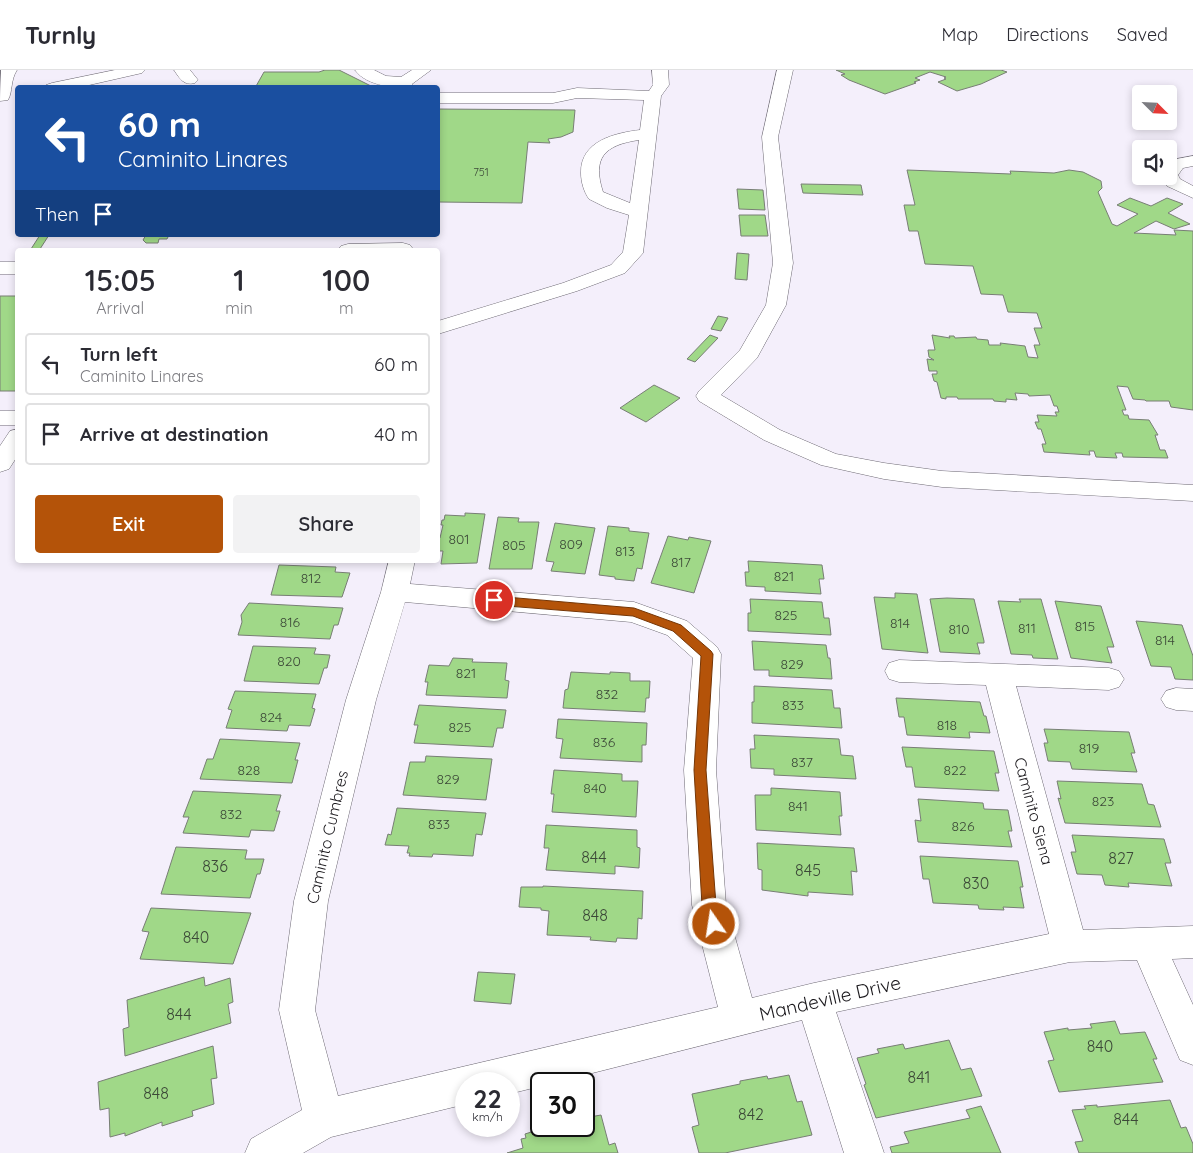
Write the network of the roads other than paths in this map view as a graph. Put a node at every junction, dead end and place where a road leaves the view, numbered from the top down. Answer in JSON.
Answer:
{"nodes":[{"id":1,"x":9,"y":70,"type":"edge"},
{"id":2,"x":137,"y":70,"type":"edge"},
{"id":3,"x":363,"y":70,"type":"edge"},
{"id":4,"x":423,"y":70,"type":"edge"},
{"id":5,"x":646,"y":70,"type":"edge"},
{"id":6,"x":660,"y":70,"type":"edge"},
{"id":7,"x":785,"y":70,"type":"edge"},
{"id":8,"x":398,"y":80,"type":"edge"},
{"id":9,"x":66,"y":85,"type":"edge"},
{"id":10,"x":6,"y":96,"type":"edge"},
{"id":11,"x":653,"y":96,"type":"junction"},
{"id":12,"x":440,"y":98,"type":"edge"},
{"id":13,"x":649,"y":134,"type":"junction"},
{"id":14,"x":1193,"y":161,"type":"edge"},
{"id":15,"x":1193,"y":193,"type":"edge"},
{"id":16,"x":639,"y":212,"type":"junction"},
{"id":17,"x":0,"y":268,"type":"edge"},
{"id":18,"x":15,"y":268,"type":"edge"},
{"id":19,"x":440,"y":327,"type":"edge"},
{"id":20,"x":0,"y":418,"type":"edge"},
{"id":21,"x":15,"y":418,"type":"edge"},
{"id":22,"x":15,"y":441,"type":"edge"},
{"id":23,"x":0,"y":464,"type":"edge"},
{"id":24,"x":1193,"y":493,"type":"edge"},
{"id":25,"x":401,"y":563,"type":"edge"},
{"id":26,"x":395,"y":592,"type":"junction"},
{"id":27,"x":899,"y":671,"type":"dead end"},
{"id":28,"x":998,"y":675,"type":"junction"},
{"id":29,"x":1109,"y":679,"type":"dead end"},
{"id":30,"x":1193,"y":942,"type":"edge"},
{"id":31,"x":1147,"y":943,"type":"junction"},
{"id":32,"x":1070,"y":946,"type":"junction"},
{"id":33,"x":814,"y":1000,"type":"junction"},
{"id":34,"x":740,"y":1019,"type":"junction"},
{"id":35,"x":1193,"y":1047,"type":"edge"},
{"id":36,"x":520,"y":1072,"type":"edge"},
{"id":37,"x":455,"y":1088,"type":"edge"},
{"id":38,"x":324,"y":1119,"type":"junction"},
{"id":39,"x":264,"y":1153,"type":"edge"},
{"id":40,"x":864,"y":1153,"type":"edge"}],
"edges":[{"from":1,"to":10,"type":"street"},
{"from":2,"to":9,"type":"street"},
{"from":3,"to":8,"type":"street"},
{"from":4,"to":8,"type":"street"},
{"from":5,"to":11,"type":"street"},
{"from":6,"to":11,"type":"street"},
{"from":7,"to":24,"type":"street"},
{"from":11,"to":12,"type":"street"},
{"from":11,"to":13,"type":"street"},
{"from":13,"to":16,"type":"street"},
{"from":13,"to":16,"type":"street"},
{"from":14,"to":15,"type":"street"},
{"from":16,"to":19,"type":"street"},
{"from":17,"to":18,"type":"street"},
{"from":20,"to":21,"type":"street"},
{"from":22,"to":23,"type":"street"},
{"from":25,"to":26,"type":"street","name":"Caminito Cumbres"},
{"from":26,"to":34,"type":"street"},
{"from":26,"to":38,"type":"street","name":"Caminito Cumbres"},
{"from":27,"to":28,"type":"street"},
{"from":28,"to":29,"type":"street"},
{"from":28,"to":32,"type":"street","name":"Caminito Siena"},
{"from":30,"to":31,"type":"street","name":"Mandeville Drive"},
{"from":31,"to":32,"type":"street","name":"Mandeville Drive"},
{"from":31,"to":35,"type":"street"},
{"from":32,"to":33,"type":"street","name":"Mandeville Drive"},
{"from":33,"to":34,"type":"street","name":"Mandeville Drive"},
{"from":33,"to":40,"type":"street"},
{"from":34,"to":36,"type":"street","name":"Mandeville Drive"},
{"from":37,"to":38,"type":"street"},
{"from":38,"to":39,"type":"street"}]}
